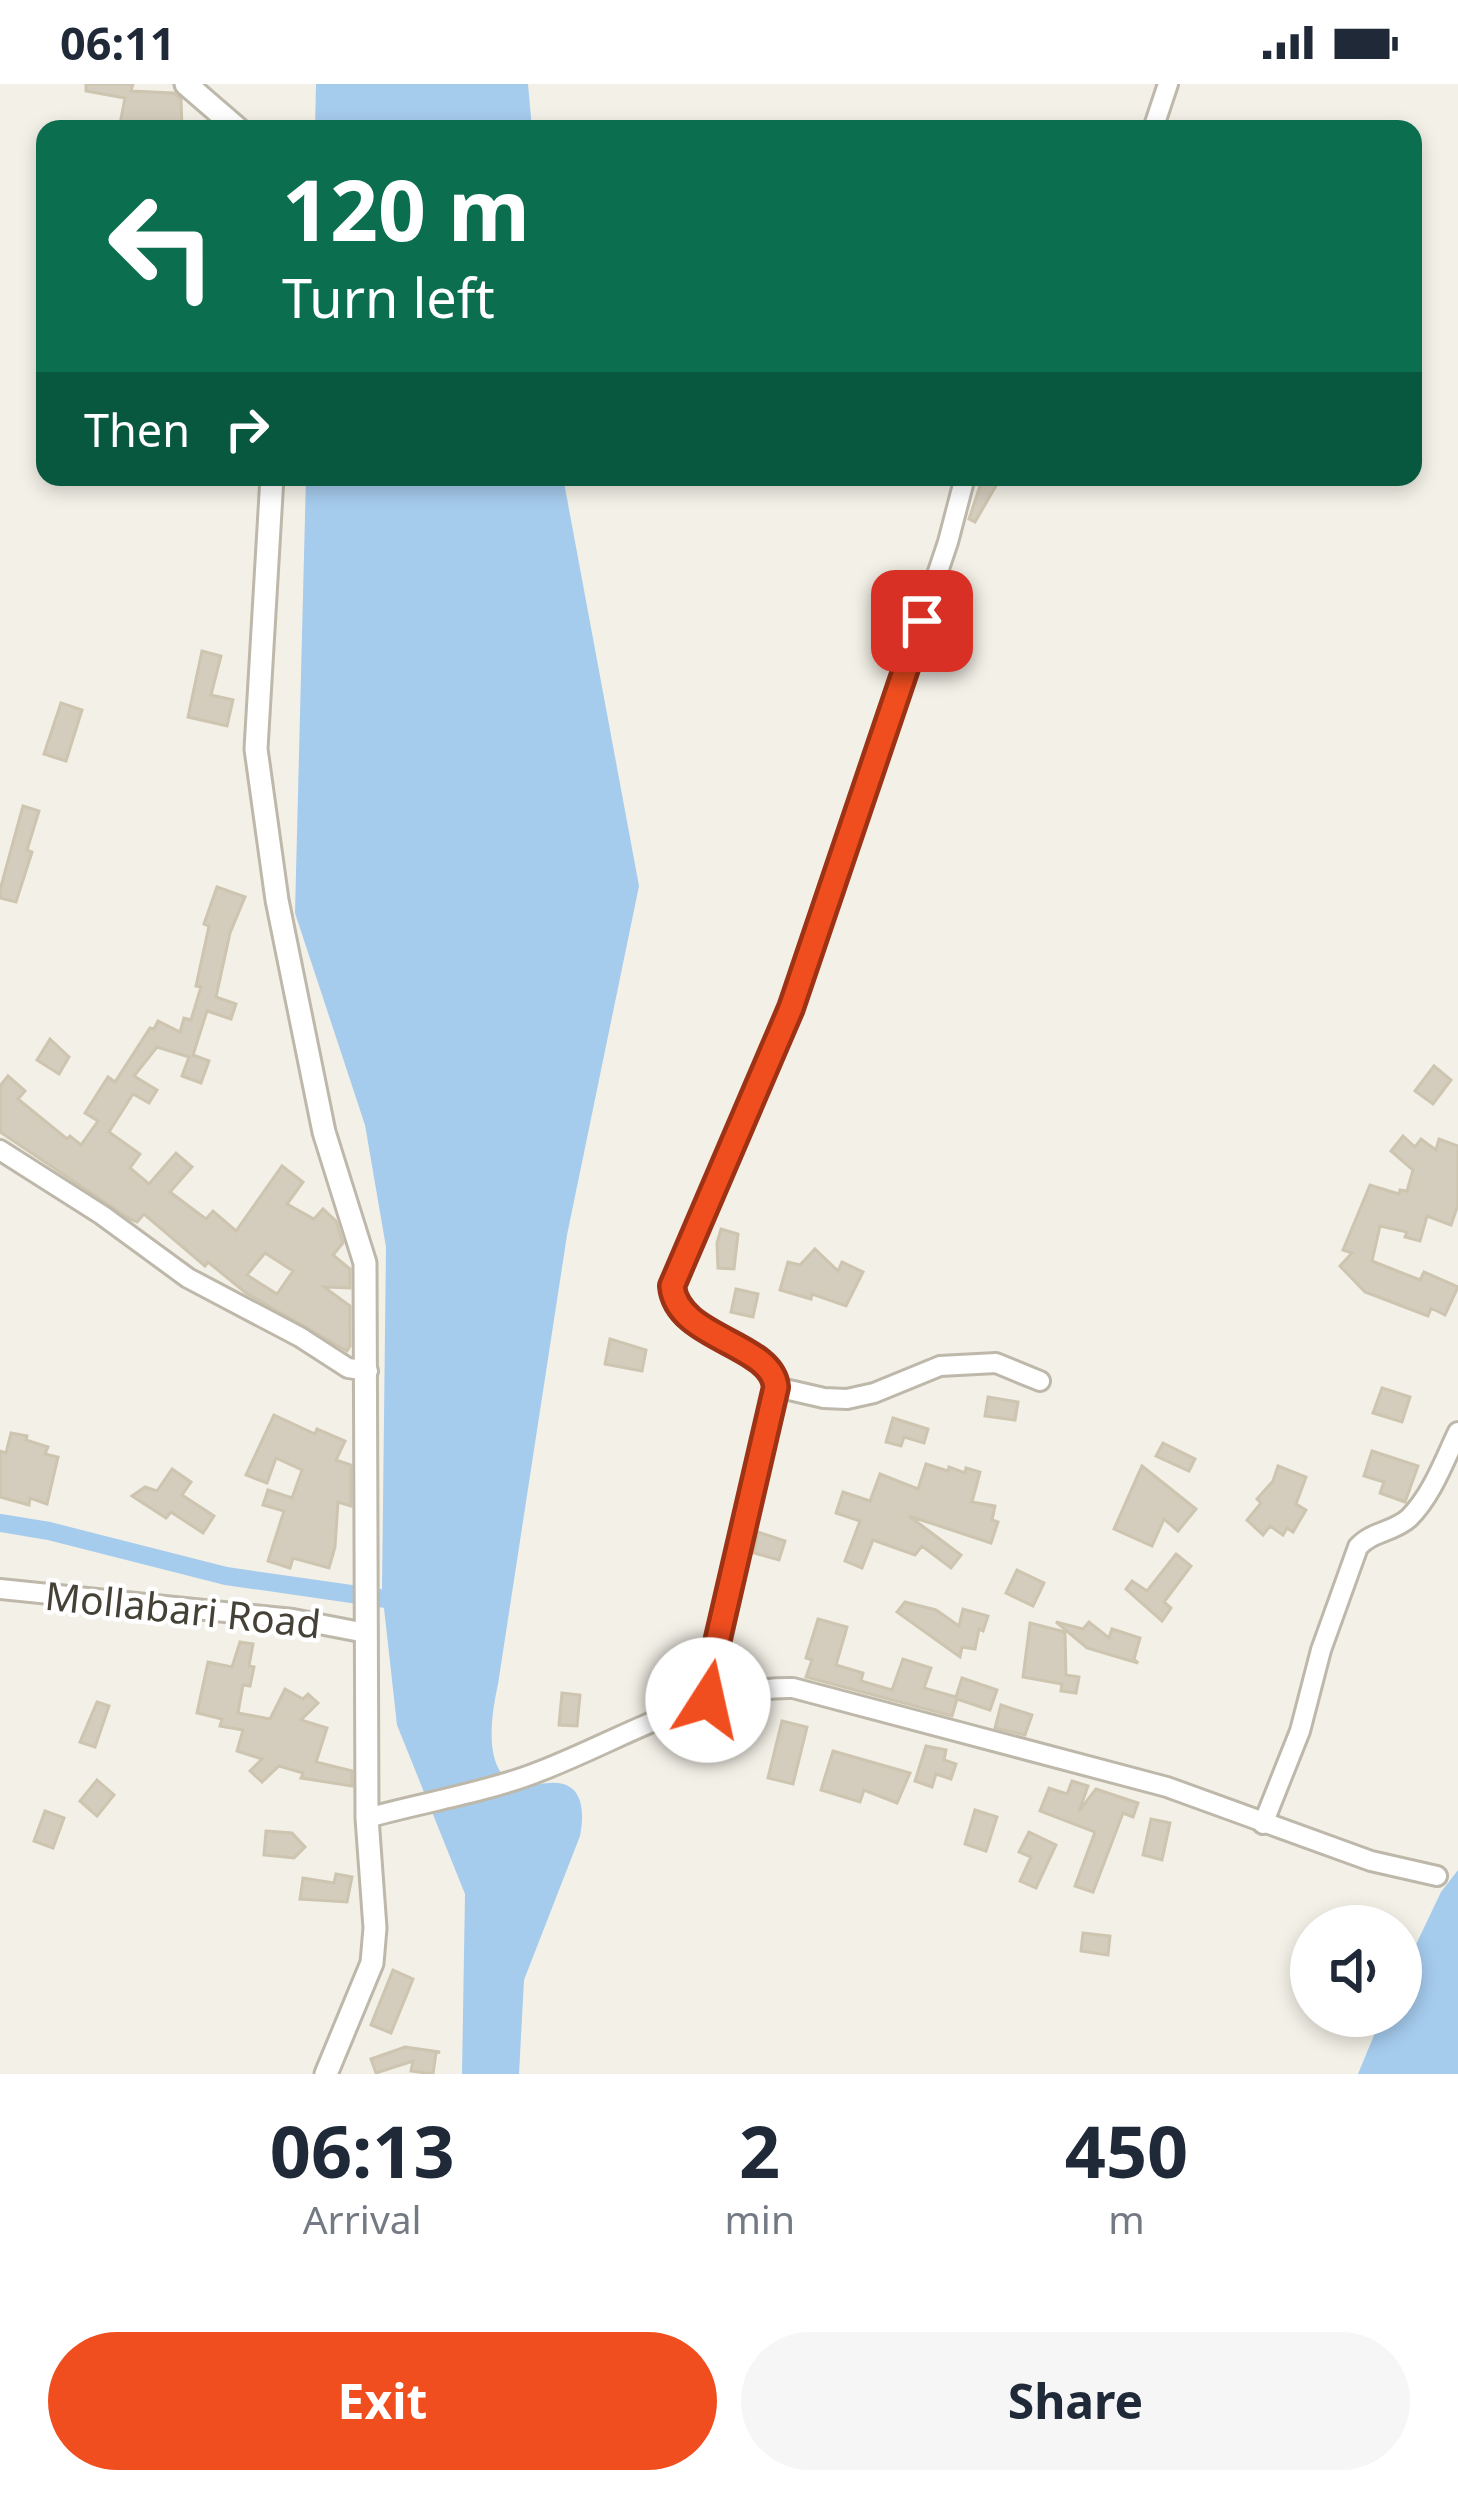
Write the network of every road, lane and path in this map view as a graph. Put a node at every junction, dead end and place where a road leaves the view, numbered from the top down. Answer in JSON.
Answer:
{"nodes":[{"id":1,"x":186,"y":84,"type":"edge"},
{"id":2,"x":1168,"y":84,"type":"edge"},
{"id":3,"x":228,"y":120,"type":"edge"},
{"id":4,"x":1156,"y":120,"type":"edge"},
{"id":5,"x":271,"y":486,"type":"edge"},
{"id":6,"x":963,"y":486,"type":"edge"},
{"id":7,"x":0,"y":1150,"type":"edge"},
{"id":8,"x":368,"y":1371,"type":"junction"},
{"id":9,"x":1040,"y":1381,"type":"dead end"},
{"id":10,"x":776,"y":1387,"type":"junction"},
{"id":11,"x":1458,"y":1432,"type":"edge"},
{"id":12,"x":0,"y":1589,"type":"edge"},
{"id":13,"x":367,"y":1622,"type":"junction"},
{"id":14,"x":708,"y":1700,"type":"junction"},
{"id":15,"x":367,"y":1818,"type":"junction"},
{"id":16,"x":1263,"y":1823,"type":"junction"},
{"id":17,"x":1437,"y":1876,"type":"dead end"},
{"id":18,"x":326,"y":2074,"type":"edge"}],
"edges":[{"from":1,"to":3,"type":"street"},
{"from":2,"to":4,"type":"street"},
{"from":5,"to":8,"type":"street"},
{"from":6,"to":10,"type":"street"},
{"from":7,"to":8,"type":"street"},
{"from":8,"to":13,"type":"street"},
{"from":9,"to":10,"type":"street"},
{"from":10,"to":14,"type":"street"},
{"from":11,"to":16,"type":"street"},
{"from":12,"to":13,"type":"street","name":"Mollabari Road"},
{"from":13,"to":15,"type":"street"},
{"from":14,"to":15,"type":"street"},
{"from":14,"to":16,"type":"street"},
{"from":15,"to":18,"type":"street"},
{"from":16,"to":17,"type":"street"}]}
